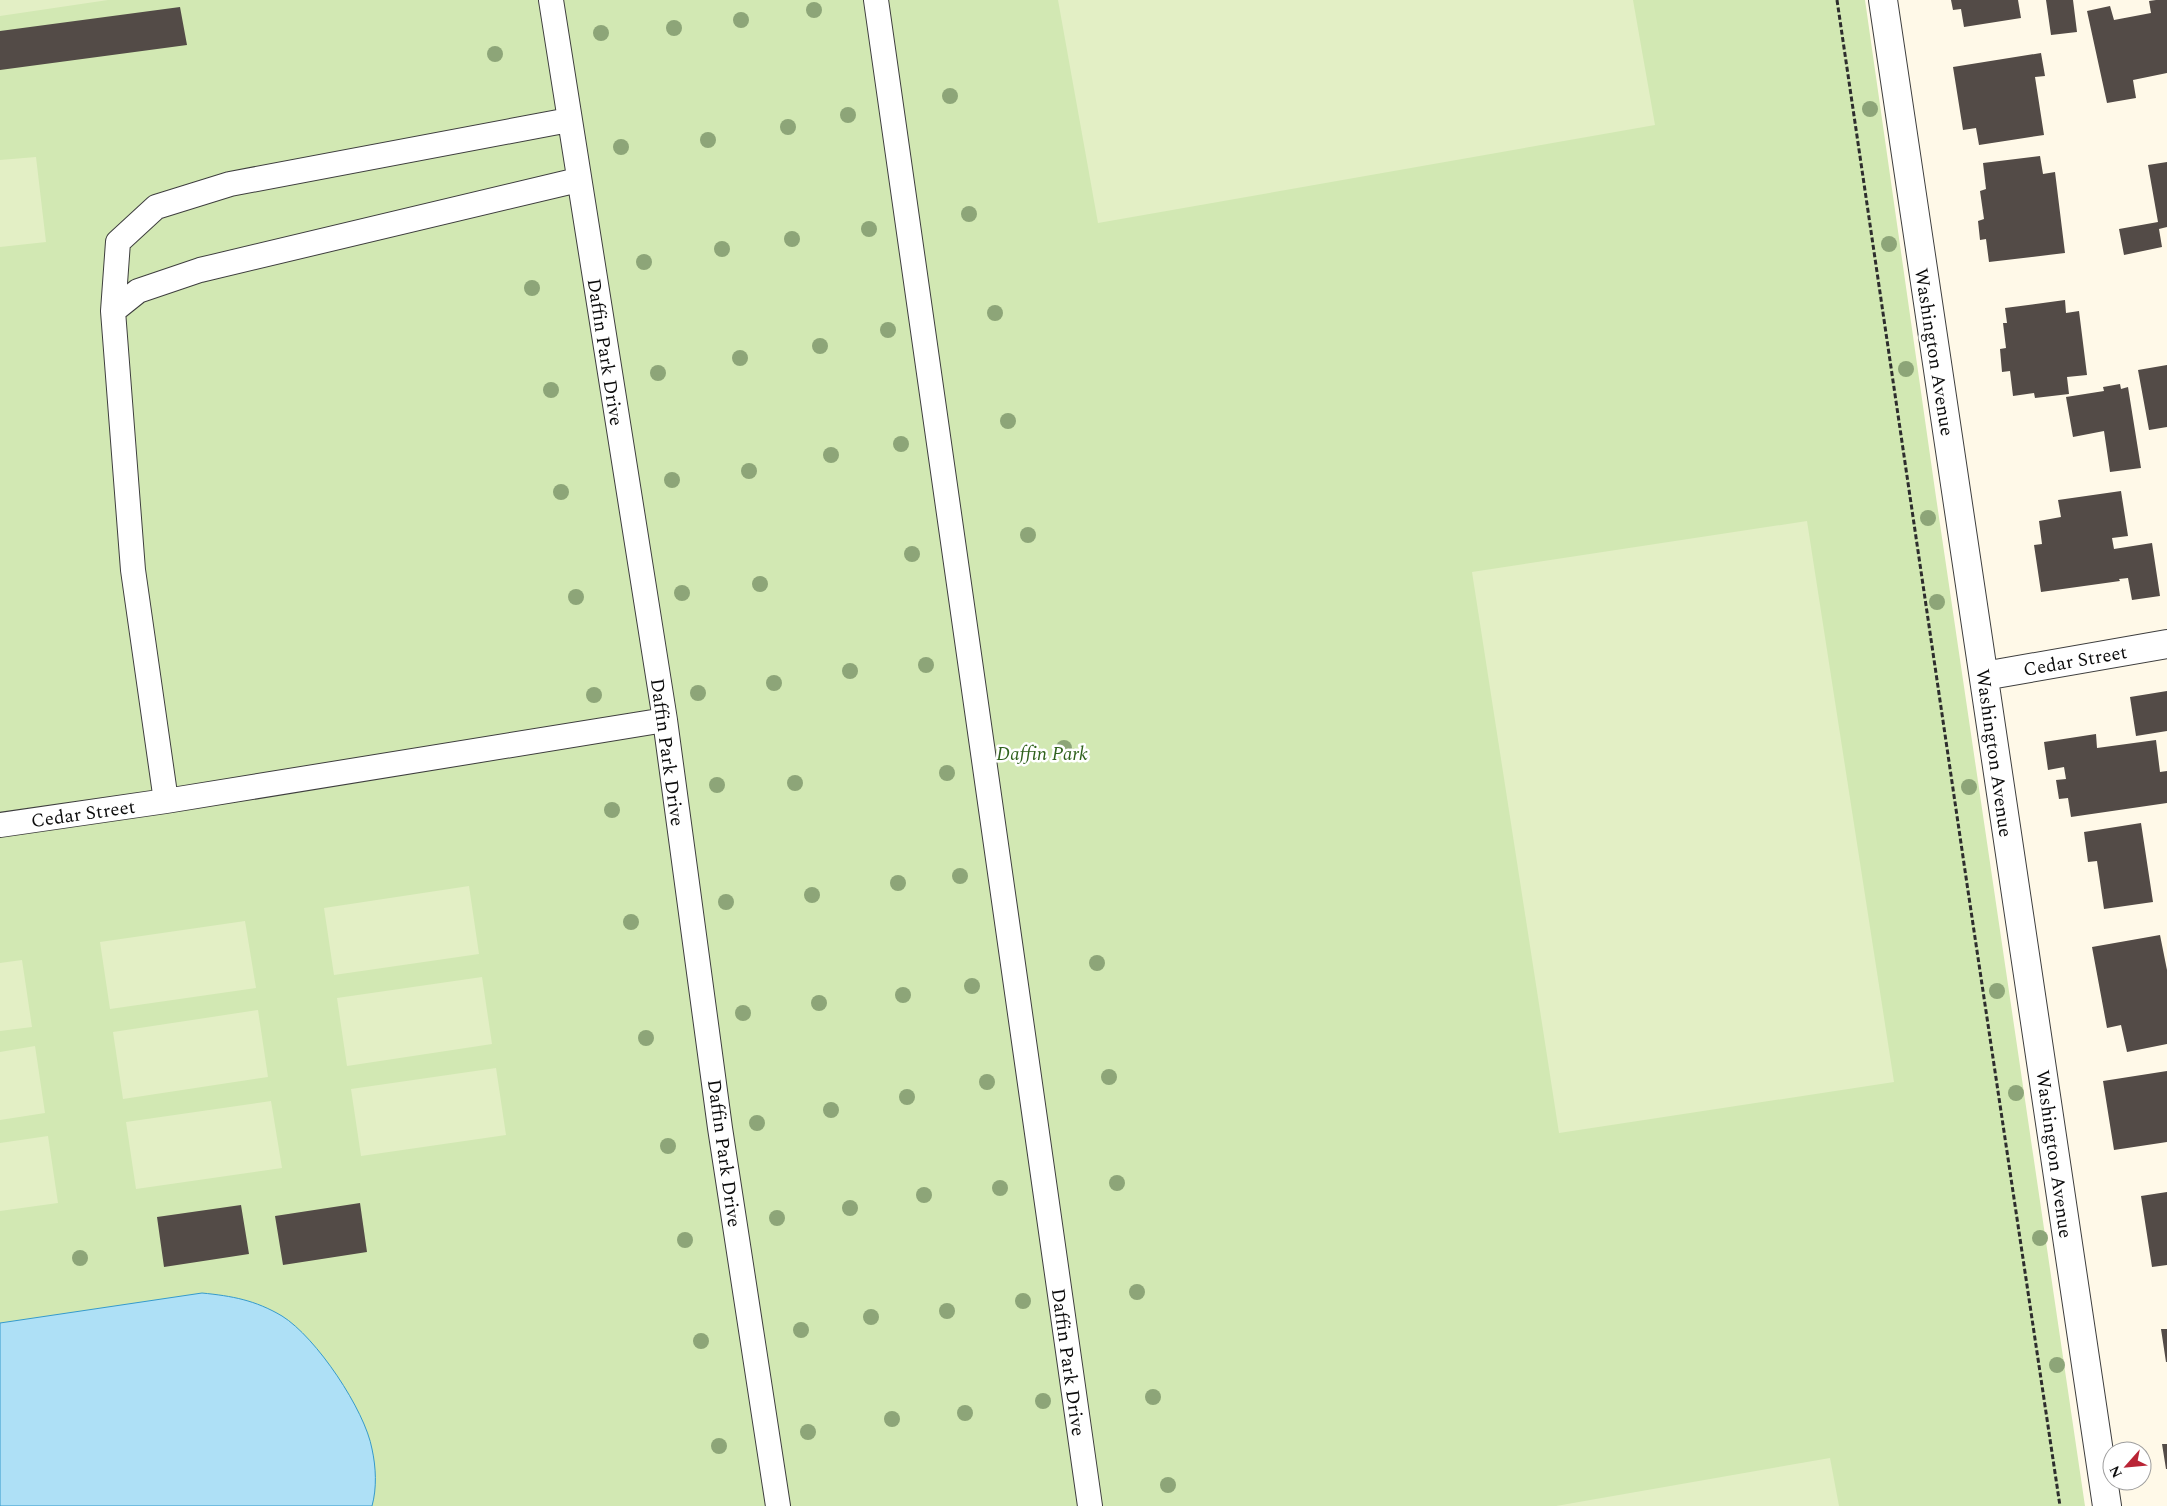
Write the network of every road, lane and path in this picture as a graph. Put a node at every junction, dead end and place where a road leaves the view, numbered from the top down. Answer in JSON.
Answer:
{"nodes":[{"id":1,"x":551,"y":0,"type":"edge"},
{"id":2,"x":876,"y":0,"type":"edge"},
{"id":3,"x":1837,"y":0,"type":"edge"},
{"id":4,"x":1883,"y":0,"type":"edge"},
{"id":5,"x":569,"y":120,"type":"junction"},
{"id":6,"x":578,"y":180,"type":"junction"},
{"id":7,"x":113,"y":310,"type":"junction"},
{"id":8,"x":2167,"y":644,"type":"edge"},
{"id":9,"x":1984,"y":676,"type":"junction"},
{"id":10,"x":665,"y":720,"type":"junction"},
{"id":11,"x":166,"y":801,"type":"junction"},
{"id":12,"x":0,"y":825,"type":"edge"},
{"id":13,"x":778,"y":1506,"type":"edge"},
{"id":14,"x":1090,"y":1506,"type":"edge"},
{"id":15,"x":2060,"y":1506,"type":"edge"},
{"id":16,"x":2107,"y":1506,"type":"edge"}],
"edges":[{"from":1,"to":5,"type":"lane","name":"Daffin Park Drive"},
{"from":2,"to":14,"type":"lane","name":"Daffin Park Drive"},
{"from":3,"to":15,"type":"path"},
{"from":4,"to":9,"type":"street","name":"Washington Avenue"},
{"from":5,"to":6,"type":"lane","name":"Daffin Park Drive"},
{"from":5,"to":7,"type":"lane"},
{"from":6,"to":7,"type":"lane"},
{"from":6,"to":10,"type":"lane","name":"Daffin Park Drive"},
{"from":7,"to":11,"type":"lane"},
{"from":8,"to":9,"type":"street","name":"Cedar Street"},
{"from":9,"to":16,"type":"street","name":"Washington Avenue"},
{"from":10,"to":11,"type":"lane","name":"Cedar Street"},
{"from":10,"to":13,"type":"lane","name":"Daffin Park Drive"},
{"from":11,"to":12,"type":"lane","name":"Cedar Street"}]}
